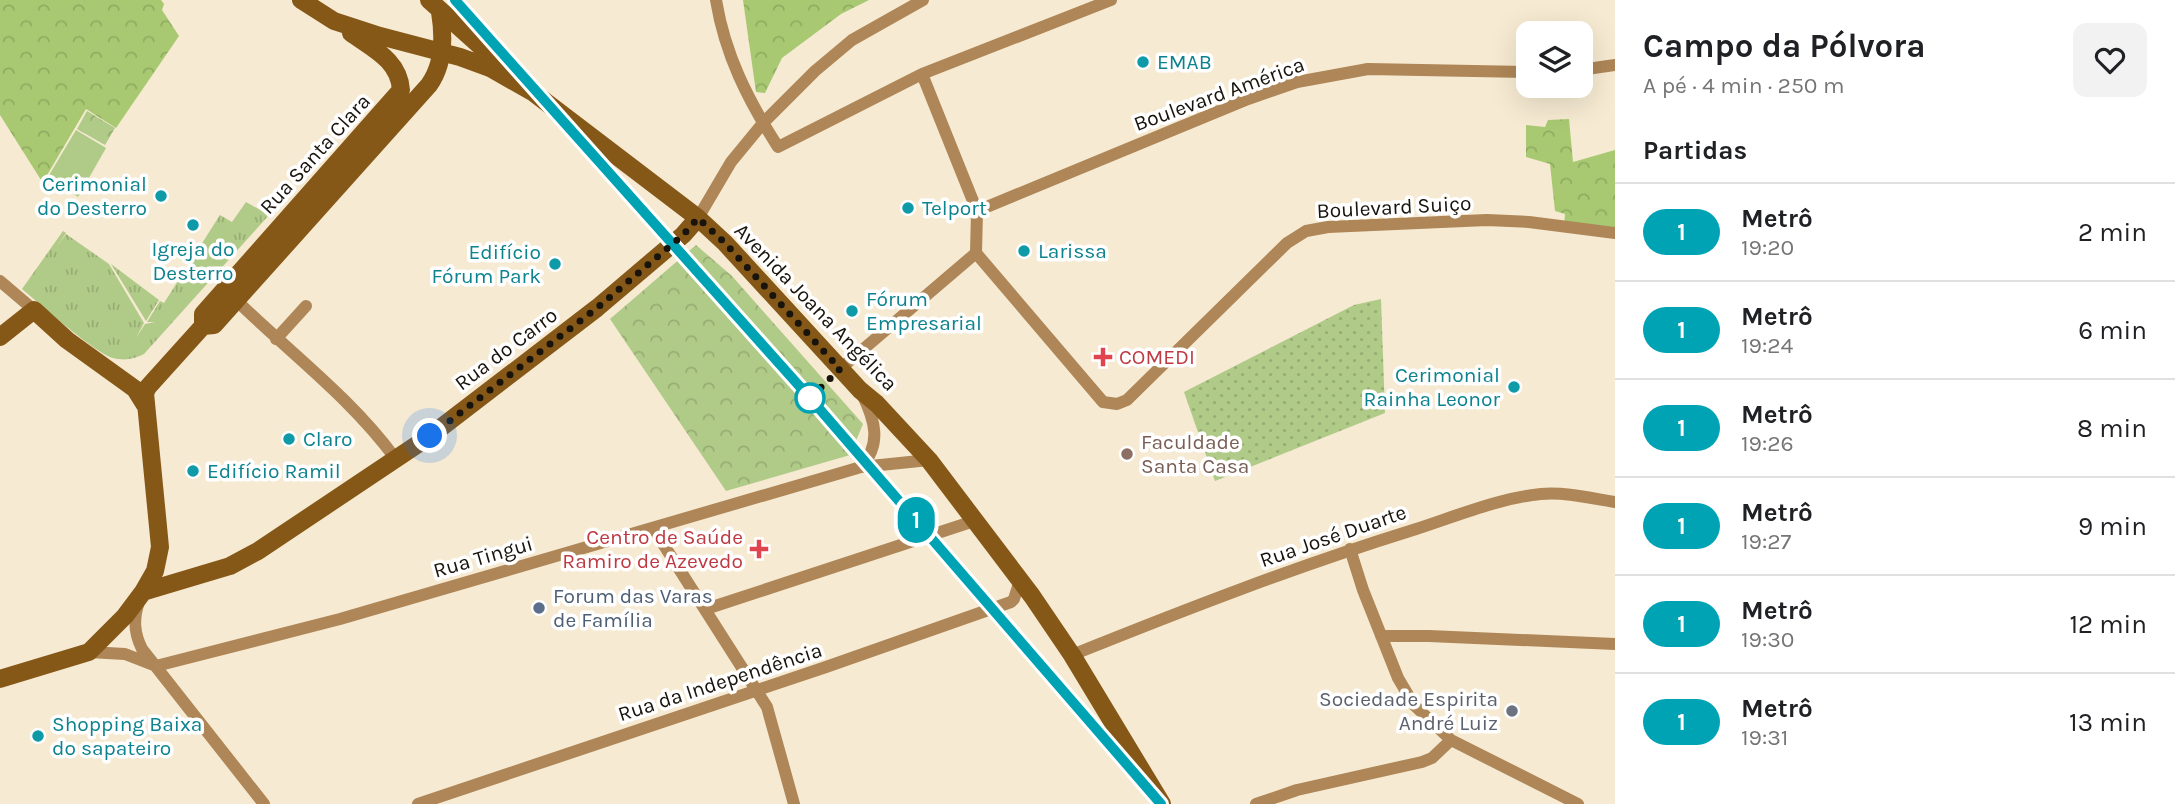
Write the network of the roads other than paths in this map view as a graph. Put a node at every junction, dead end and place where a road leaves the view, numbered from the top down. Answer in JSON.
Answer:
{"nodes":[{"id":1,"x":301,"y":0,"type":"edge"},
{"id":2,"x":716,"y":0,"type":"edge"},
{"id":3,"x":923,"y":0,"type":"edge"},
{"id":4,"x":1111,"y":0,"type":"edge"},
{"id":5,"x":436,"y":4,"type":"edge"},
{"id":6,"x":334,"y":21,"type":"junction"},
{"id":7,"x":441,"y":52,"type":"junction"},
{"id":8,"x":1615,"y":65,"type":"edge"},
{"id":9,"x":1593,"y":68,"type":"edge"},
{"id":10,"x":1516,"y":72,"type":"edge"},
{"id":11,"x":922,"y":74,"type":"junction"},
{"id":12,"x":534,"y":93,"type":"junction"},
{"id":13,"x":763,"y":123,"type":"junction"},
{"id":14,"x":977,"y":211,"type":"junction"},
{"id":15,"x":698,"y":218,"type":"junction"},
{"id":16,"x":1615,"y":233,"type":"edge"},
{"id":17,"x":976,"y":253,"type":"junction"},
{"id":18,"x":0,"y":281,"type":"edge"},
{"id":19,"x":236,"y":299,"type":"junction"},
{"id":20,"x":306,"y":306,"type":"dead end"},
{"id":21,"x":34,"y":310,"type":"junction"},
{"id":22,"x":203,"y":326,"type":"junction"},
{"id":23,"x":0,"y":337,"type":"edge"},
{"id":24,"x":276,"y":339,"type":"junction"},
{"id":25,"x":840,"y":369,"type":"junction"},
{"id":26,"x":154,"y":380,"type":"junction"},
{"id":27,"x":127,"y":383,"type":"junction"},
{"id":28,"x":860,"y":390,"type":"junction"},
{"id":29,"x":145,"y":405,"type":"junction"},
{"id":30,"x":395,"y":458,"type":"junction"},
{"id":31,"x":929,"y":460,"type":"junction"},
{"id":32,"x":861,"y":467,"type":"junction"},
{"id":33,"x":1615,"y":502,"type":"edge"},
{"id":34,"x":974,"y":521,"type":"junction"},
{"id":35,"x":653,"y":528,"type":"junction"},
{"id":36,"x":160,"y":547,"type":"junction"},
{"id":37,"x":1350,"y":549,"type":"junction"},
{"id":38,"x":191,"y":578,"type":"junction"},
{"id":39,"x":1020,"y":580,"type":"junction"},
{"id":40,"x":143,"y":592,"type":"junction"},
{"id":41,"x":706,"y":609,"type":"junction"},
{"id":42,"x":1381,"y":636,"type":"junction"},
{"id":43,"x":1615,"y":644,"type":"edge"},
{"id":44,"x":89,"y":652,"type":"junction"},
{"id":45,"x":1072,"y":655,"type":"junction"},
{"id":46,"x":156,"y":666,"type":"junction"},
{"id":47,"x":0,"y":679,"type":"edge"},
{"id":48,"x":758,"y":689,"type":"junction"},
{"id":49,"x":1451,"y":740,"type":"junction"},
{"id":50,"x":264,"y":804,"type":"edge"},
{"id":51,"x":418,"y":804,"type":"edge"},
{"id":52,"x":794,"y":804,"type":"edge"},
{"id":53,"x":1162,"y":804,"type":"edge"},
{"id":54,"x":1256,"y":804,"type":"edge"},
{"id":55,"x":1578,"y":804,"type":"edge"}],
"edges":[{"from":1,"to":6,"type":"street","name":"Avenida Joana Angélica"},
{"from":2,"to":13,"type":"street"},
{"from":3,"to":13,"type":"street"},
{"from":4,"to":11,"type":"street"},
{"from":5,"to":7,"type":"street"},
{"from":5,"to":12,"type":"street"},
{"from":6,"to":7,"type":"street","name":"Avenida Joana Angélica"},
{"from":6,"to":22,"type":"street","name":"Rua Santa Clara"},
{"from":7,"to":12,"type":"street","name":"Avenida Joana Angélica"},
{"from":7,"to":19,"type":"street","name":"Rua Santa Clara"},
{"from":8,"to":9,"type":"street"},
{"from":10,"to":14,"type":"street","name":"Boulevard América"},
{"from":11,"to":13,"type":"street"},
{"from":11,"to":14,"type":"street"},
{"from":12,"to":15,"type":"street","name":"Avenida Joana Angélica"},
{"from":13,"to":15,"type":"street"},
{"from":14,"to":17,"type":"street"},
{"from":15,"to":25,"type":"street","name":"Avenida Joana Angélica"},
{"from":15,"to":30,"type":"street","name":"Rua do Carro"},
{"from":16,"to":17,"type":"street","name":"Boulevard Suiço"},
{"from":17,"to":25,"type":"street"},
{"from":18,"to":21,"type":"street"},
{"from":19,"to":22,"type":"street","name":"Rua Santa Clara"},
{"from":19,"to":24,"type":"street"},
{"from":20,"to":24,"type":"street"},
{"from":21,"to":23,"type":"street"},
{"from":21,"to":27,"type":"street"},
{"from":22,"to":26,"type":"street","name":"Rua Santa Clara"},
{"from":24,"to":30,"type":"street"},
{"from":25,"to":28,"type":"street","name":"Avenida Joana Angélica"},
{"from":26,"to":27,"type":"street"},
{"from":26,"to":29,"type":"street","name":"Rua Santa Clara"},
{"from":27,"to":29,"type":"street"},
{"from":28,"to":31,"type":"street","name":"Avenida Joana Angélica"},
{"from":28,"to":32,"type":"street"},
{"from":29,"to":36,"type":"street"},
{"from":30,"to":38,"type":"street","name":"Rua do Carro"},
{"from":31,"to":32,"type":"street","name":"Rua Tingui"},
{"from":31,"to":34,"type":"street","name":"Avenida Joana Angélica"},
{"from":32,"to":35,"type":"street","name":"Rua Tingui"},
{"from":33,"to":37,"type":"street","name":"Rua José Duarte"},
{"from":34,"to":39,"type":"street","name":"Avenida Joana Angélica"},
{"from":34,"to":41,"type":"street"},
{"from":35,"to":41,"type":"street"},
{"from":35,"to":46,"type":"street","name":"Rua Tingui"},
{"from":36,"to":38,"type":"street"},
{"from":36,"to":40,"type":"street"},
{"from":37,"to":42,"type":"street"},
{"from":37,"to":45,"type":"street","name":"Rua José Duarte"},
{"from":38,"to":40,"type":"street","name":"Rua do Carro"},
{"from":39,"to":45,"type":"street","name":"Avenida Joana Angélica"},
{"from":39,"to":48,"type":"street","name":"Rua da Independência"},
{"from":40,"to":44,"type":"street"},
{"from":40,"to":46,"type":"street"},
{"from":41,"to":48,"type":"street"},
{"from":42,"to":43,"type":"street"},
{"from":42,"to":49,"type":"street"},
{"from":44,"to":46,"type":"street"},
{"from":44,"to":47,"type":"street"},
{"from":45,"to":53,"type":"street","name":"Avenida Joana Angélica"},
{"from":46,"to":50,"type":"street"},
{"from":48,"to":51,"type":"street","name":"Rua da Independência"},
{"from":48,"to":52,"type":"street"},
{"from":49,"to":54,"type":"street"},
{"from":49,"to":55,"type":"street"}]}
